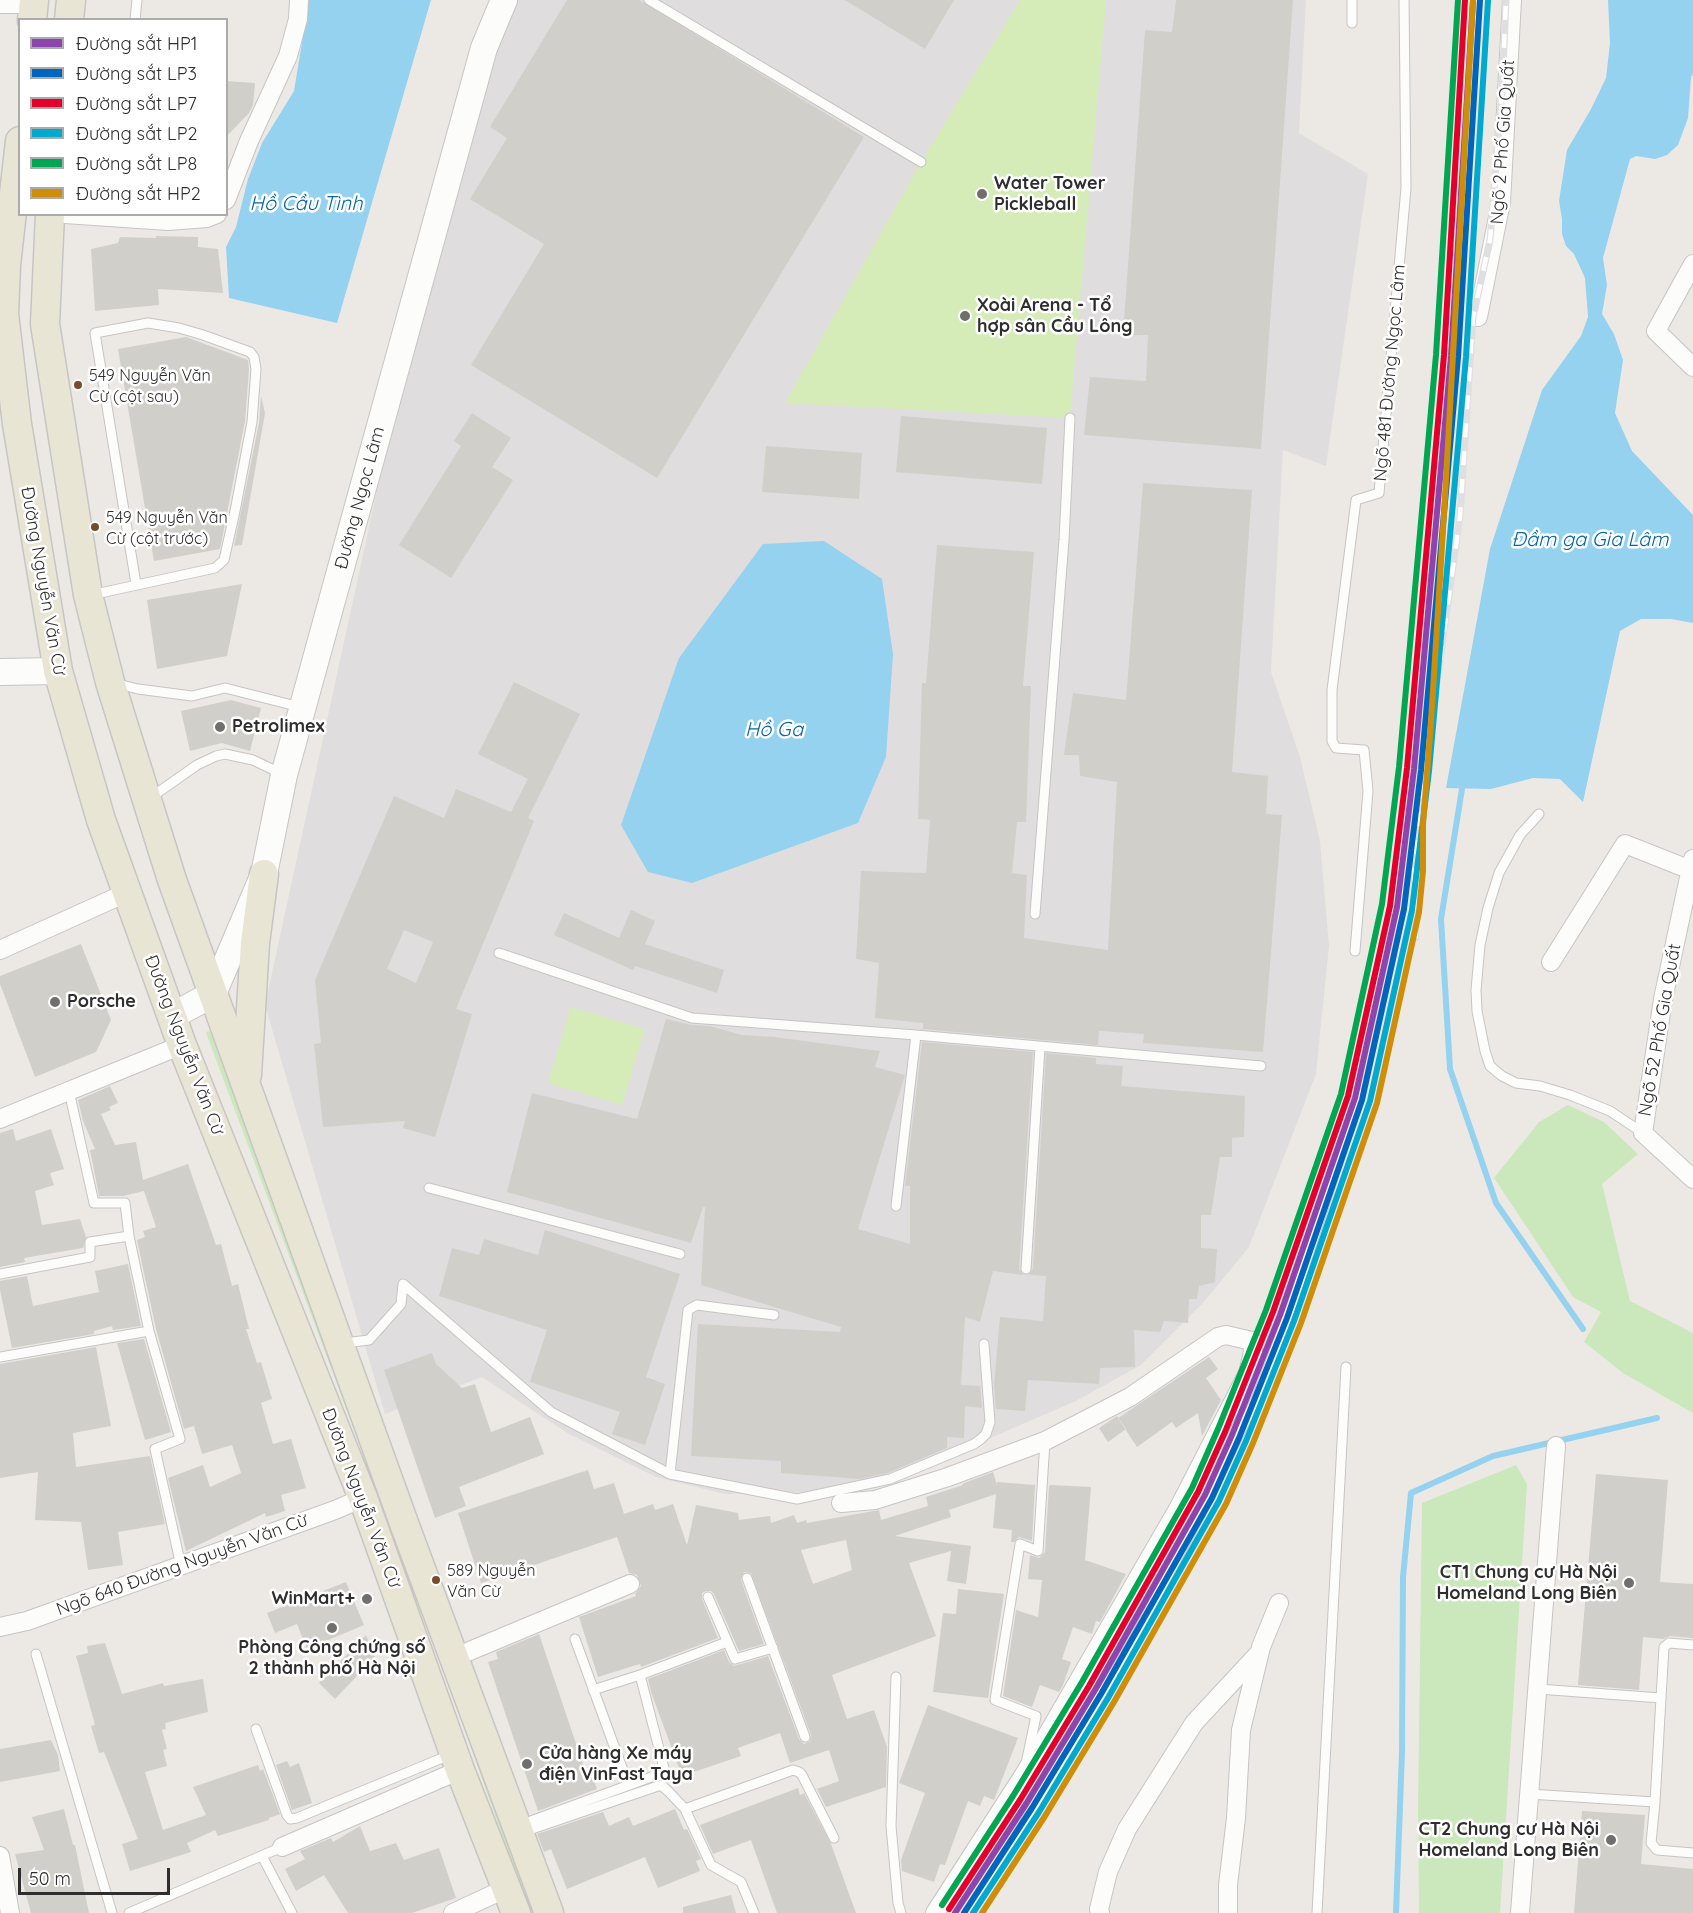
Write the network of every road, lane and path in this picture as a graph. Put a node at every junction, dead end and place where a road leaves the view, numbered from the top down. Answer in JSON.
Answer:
{"nodes":[{"id":1,"x":71,"y":0,"type":"edge"},
{"id":2,"x":137,"y":0,"type":"edge"},
{"id":3,"x":299,"y":0,"type":"edge"},
{"id":4,"x":504,"y":0,"type":"edge"},
{"id":5,"x":649,"y":0,"type":"edge"},
{"id":6,"x":1352,"y":0,"type":"edge"},
{"id":7,"x":1404,"y":0,"type":"edge"},
{"id":8,"x":1512,"y":0,"type":"edge"},
{"id":9,"x":0,"y":4,"type":"edge"},
{"id":10,"x":34,"y":8,"type":"edge"},
{"id":11,"x":69,"y":18,"type":"edge"},
{"id":12,"x":135,"y":18,"type":"edge"},
{"id":13,"x":1352,"y":23,"type":"dead end"},
{"id":14,"x":18,"y":156,"type":"edge"},
{"id":15,"x":921,"y":162,"type":"dead end"},
{"id":16,"x":228,"y":195,"type":"edge"},
{"id":17,"x":50,"y":216,"type":"edge"},
{"id":18,"x":94,"y":216,"type":"edge"},
{"id":19,"x":212,"y":216,"type":"edge"},
{"id":20,"x":1693,"y":264,"type":"edge"},
{"id":21,"x":3,"y":266,"type":"edge"},
{"id":22,"x":2,"y":314,"type":"edge"},
{"id":23,"x":1478,"y":317,"type":"dead end"},
{"id":24,"x":1693,"y":367,"type":"edge"},
{"id":25,"x":1070,"y":418,"type":"dead end"},
{"id":26,"x":136,"y":584,"type":"junction"},
{"id":27,"x":88,"y":595,"type":"junction"},
{"id":28,"x":58,"y":671,"type":"junction"},
{"id":29,"x":0,"y":672,"type":"edge"},
{"id":30,"x":110,"y":682,"type":"junction"},
{"id":31,"x":303,"y":708,"type":"junction"},
{"id":32,"x":284,"y":775,"type":"junction"},
{"id":33,"x":146,"y":801,"type":"junction"},
{"id":34,"x":1539,"y":814,"type":"dead end"},
{"id":35,"x":1692,"y":866,"type":"edge"},
{"id":36,"x":264,"y":874,"type":"junction"},
{"id":37,"x":126,"y":893,"type":"junction"},
{"id":38,"x":1035,"y":914,"type":"dead end"},
{"id":39,"x":0,"y":950,"type":"edge"},
{"id":40,"x":1355,"y":951,"type":"dead end"},
{"id":41,"x":499,"y":953,"type":"dead end"},
{"id":42,"x":1551,"y":962,"type":"dead end"},
{"id":43,"x":213,"y":994,"type":"junction"},
{"id":44,"x":172,"y":1016,"type":"junction"},
{"id":45,"x":916,"y":1035,"type":"junction"},
{"id":46,"x":182,"y":1045,"type":"junction"},
{"id":47,"x":1040,"y":1047,"type":"junction"},
{"id":48,"x":1261,"y":1066,"type":"dead end"},
{"id":49,"x":247,"y":1087,"type":"junction"},
{"id":50,"x":69,"y":1091,"type":"junction"},
{"id":51,"x":1360,"y":1094,"type":"dead end"},
{"id":52,"x":0,"y":1119,"type":"edge"},
{"id":53,"x":1642,"y":1133,"type":"junction"},
{"id":54,"x":1693,"y":1179,"type":"edge"},
{"id":55,"x":429,"y":1188,"type":"dead end"},
{"id":56,"x":896,"y":1206,"type":"dead end"},
{"id":57,"x":129,"y":1236,"type":"junction"},
{"id":58,"x":680,"y":1254,"type":"dead end"},
{"id":59,"x":1026,"y":1269,"type":"dead end"},
{"id":60,"x":0,"y":1275,"type":"edge"},
{"id":61,"x":774,"y":1315,"type":"dead end"},
{"id":62,"x":149,"y":1331,"type":"junction"},
{"id":63,"x":339,"y":1344,"type":"junction"},
{"id":64,"x":984,"y":1344,"type":"dead end"},
{"id":65,"x":0,"y":1357,"type":"edge"},
{"id":66,"x":1346,"y":1367,"type":"dead end"},
{"id":67,"x":1045,"y":1441,"type":"junction"},
{"id":68,"x":1556,"y":1446,"type":"dead end"},
{"id":69,"x":670,"y":1474,"type":"junction"},
{"id":70,"x":363,"y":1498,"type":"junction"},
{"id":71,"x":841,"y":1503,"type":"dead end"},
{"id":72,"x":181,"y":1566,"type":"junction"},
{"id":73,"x":747,"y":1578,"type":"dead end"},
{"id":74,"x":630,"y":1584,"type":"dead end"},
{"id":75,"x":708,"y":1597,"type":"dead end"},
{"id":76,"x":1279,"y":1603,"type":"dead end"},
{"id":77,"x":0,"y":1627,"type":"edge"},
{"id":78,"x":575,"y":1639,"type":"dead end"},
{"id":79,"x":727,"y":1642,"type":"junction"},
{"id":80,"x":1693,"y":1645,"type":"edge"},
{"id":81,"x":772,"y":1648,"type":"junction"},
{"id":82,"x":1260,"y":1653,"type":"junction"},
{"id":83,"x":36,"y":1654,"type":"dead end"},
{"id":84,"x":453,"y":1658,"type":"junction"},
{"id":85,"x":640,"y":1675,"type":"junction"},
{"id":86,"x":896,"y":1677,"type":"dead end"},
{"id":87,"x":1538,"y":1689,"type":"junction"},
{"id":88,"x":593,"y":1690,"type":"junction"},
{"id":89,"x":1661,"y":1698,"type":"junction"},
{"id":90,"x":256,"y":1729,"type":"dead end"},
{"id":91,"x":805,"y":1737,"type":"dead end"},
{"id":92,"x":459,"y":1767,"type":"junction"},
{"id":93,"x":1024,"y":1773,"type":"junction"},
{"id":94,"x":628,"y":1784,"type":"junction"},
{"id":95,"x":1529,"y":1794,"type":"junction"},
{"id":96,"x":1655,"y":1802,"type":"junction"},
{"id":97,"x":396,"y":1806,"type":"dead end"},
{"id":98,"x":685,"y":1809,"type":"junction"},
{"id":99,"x":518,"y":1830,"type":"junction"},
{"id":100,"x":834,"y":1838,"type":"dead end"},
{"id":101,"x":282,"y":1847,"type":"joint"},
{"id":102,"x":1693,"y":1853,"type":"edge"},
{"id":103,"x":0,"y":1856,"type":"edge"},
{"id":104,"x":262,"y":1856,"type":"junction"},
{"id":105,"x":512,"y":1900,"type":"edge"},
{"id":106,"x":10,"y":1913,"type":"edge"},
{"id":107,"x":112,"y":1913,"type":"edge"},
{"id":108,"x":129,"y":1913,"type":"edge"},
{"id":109,"x":292,"y":1913,"type":"edge"},
{"id":110,"x":453,"y":1913,"type":"edge"},
{"id":111,"x":549,"y":1913,"type":"edge"},
{"id":112,"x":754,"y":1913,"type":"edge"},
{"id":113,"x":901,"y":1913,"type":"edge"},
{"id":114,"x":936,"y":1913,"type":"edge"},
{"id":115,"x":970,"y":1913,"type":"edge"},
{"id":116,"x":1100,"y":1913,"type":"edge"},
{"id":117,"x":1228,"y":1913,"type":"edge"},
{"id":118,"x":1317,"y":1913,"type":"edge"},
{"id":119,"x":1520,"y":1913,"type":"edge"}],
"edges":[{"from":1,"to":11,"type":"main road"},
{"from":2,"to":12,"type":"lane"},
{"from":3,"to":16,"type":"street"},
{"from":4,"to":31,"type":"main road","name":"Đường Ngọc Lâm"},
{"from":5,"to":15,"type":"lane"},
{"from":6,"to":13,"type":"lane"},
{"from":7,"to":40,"type":"lane","name":"Ngõ 481 Đường Ngọc Lâm"},
{"from":8,"to":23,"type":"street","name":"Ngõ 2 Phố Gia Quất"},
{"from":9,"to":10,"type":"street"},
{"from":14,"to":21,"type":"main road","name":"Đường Nguyễn Văn Cừ"},
{"from":17,"to":27,"type":"main road","name":"Đường Nguyễn Văn Cừ"},
{"from":18,"to":19,"type":"street"},
{"from":20,"to":24,"type":"street"},
{"from":21,"to":22,"type":"main road","name":"Đường Nguyễn Văn Cừ"},
{"from":22,"to":28,"type":"main road","name":"Đường Nguyễn Văn Cừ"},
{"from":25,"to":38,"type":"lane"},
{"from":26,"to":26,"type":"lane"},
{"from":26,"to":27,"type":"lane"},
{"from":27,"to":30,"type":"main road","name":"Đường Nguyễn Văn Cừ"},
{"from":28,"to":29,"type":"main road"},
{"from":28,"to":37,"type":"main road","name":"Đường Nguyễn Văn Cừ"},
{"from":30,"to":31,"type":"lane"},
{"from":30,"to":33,"type":"main road","name":"Đường Nguyễn Văn Cừ"},
{"from":31,"to":32,"type":"main road","name":"Đường Ngọc Lâm"},
{"from":32,"to":33,"type":"lane"},
{"from":32,"to":36,"type":"main road","name":"Đường Ngọc Lâm"},
{"from":33,"to":43,"type":"main road","name":"Đường Nguyễn Văn Cừ"},
{"from":34,"to":53,"type":"lane"},
{"from":35,"to":42,"type":"street"},
{"from":35,"to":53,"type":"street","name":"Ngõ 52 Phố Gia Quất"},
{"from":36,"to":43,"type":"main road","name":"Đường Ngọc Lâm"},
{"from":36,"to":49,"type":"main road"},
{"from":37,"to":39,"type":"street"},
{"from":37,"to":44,"type":"main road","name":"Đường Nguyễn Văn Cừ"},
{"from":41,"to":45,"type":"lane"},
{"from":43,"to":44,"type":"main road"},
{"from":43,"to":49,"type":"main road","name":"Đường Nguyễn Văn Cừ"},
{"from":44,"to":46,"type":"main road","name":"Đường Nguyễn Văn Cừ"},
{"from":45,"to":47,"type":"lane"},
{"from":45,"to":56,"type":"lane"},
{"from":46,"to":50,"type":"street"},
{"from":46,"to":70,"type":"main road","name":"Đường Nguyễn Văn Cừ"},
{"from":47,"to":48,"type":"lane"},
{"from":47,"to":59,"type":"lane"},
{"from":49,"to":63,"type":"main road","name":"Đường Nguyễn Văn Cừ"},
{"from":50,"to":52,"type":"street"},
{"from":50,"to":57,"type":"lane"},
{"from":51,"to":115,"type":"lane"},
{"from":53,"to":54,"type":"street","name":"Ngõ 52 Phố Gia Quất"},
{"from":55,"to":58,"type":"lane"},
{"from":57,"to":60,"type":"lane"},
{"from":57,"to":62,"type":"lane"},
{"from":61,"to":69,"type":"lane"},
{"from":62,"to":65,"type":"lane"},
{"from":62,"to":72,"type":"lane"},
{"from":63,"to":69,"type":"lane"},
{"from":63,"to":84,"type":"main road","name":"Đường Nguyễn Văn Cừ"},
{"from":64,"to":69,"type":"lane"},
{"from":66,"to":118,"type":"lane"},
{"from":67,"to":71,"type":"street"},
{"from":67,"to":93,"type":"lane"},
{"from":67,"to":93,"type":"street"},
{"from":68,"to":87,"type":"street"},
{"from":70,"to":72,"type":"street","name":"Ngõ 640 Đường Nguyễn Văn Cừ"},
{"from":70,"to":92,"type":"main road","name":"Đường Nguyễn Văn Cừ"},
{"from":72,"to":77,"type":"street","name":"Ngõ 640 Đường Nguyễn Văn Cừ"},
{"from":73,"to":81,"type":"lane"},
{"from":74,"to":84,"type":"street"},
{"from":75,"to":79,"type":"lane"},
{"from":76,"to":82,"type":"street"},
{"from":78,"to":88,"type":"lane"},
{"from":79,"to":81,"type":"lane"},
{"from":79,"to":85,"type":"lane"},
{"from":80,"to":89,"type":"lane"},
{"from":81,"to":91,"type":"lane"},
{"from":82,"to":116,"type":"street"},
{"from":82,"to":117,"type":"street"},
{"from":83,"to":107,"type":"lane"},
{"from":84,"to":99,"type":"main road","name":"Đường Nguyễn Văn Cừ"},
{"from":85,"to":88,"type":"lane"},
{"from":85,"to":94,"type":"lane"},
{"from":86,"to":113,"type":"lane"},
{"from":87,"to":89,"type":"lane"},
{"from":87,"to":95,"type":"street"},
{"from":88,"to":94,"type":"lane"},
{"from":89,"to":96,"type":"lane"},
{"from":90,"to":92,"type":"lane"},
{"from":92,"to":97,"type":"lane"},
{"from":92,"to":101,"type":"street"},
{"from":92,"to":105,"type":"main road","name":"Đường Nguyễn Văn Cừ"},
{"from":93,"to":114,"type":"street"},
{"from":94,"to":99,"type":"lane"},
{"from":95,"to":96,"type":"lane"},
{"from":95,"to":119,"type":"street"},
{"from":96,"to":102,"type":"lane"},
{"from":98,"to":99,"type":"lane"},
{"from":98,"to":100,"type":"lane"},
{"from":98,"to":112,"type":"lane"},
{"from":99,"to":111,"type":"main road","name":"Đường Nguyễn Văn Cừ"},
{"from":101,"to":104,"type":"lane"},
{"from":103,"to":106,"type":"street"},
{"from":104,"to":108,"type":"lane"},
{"from":104,"to":109,"type":"lane"},
{"from":105,"to":110,"type":"street"}]}
